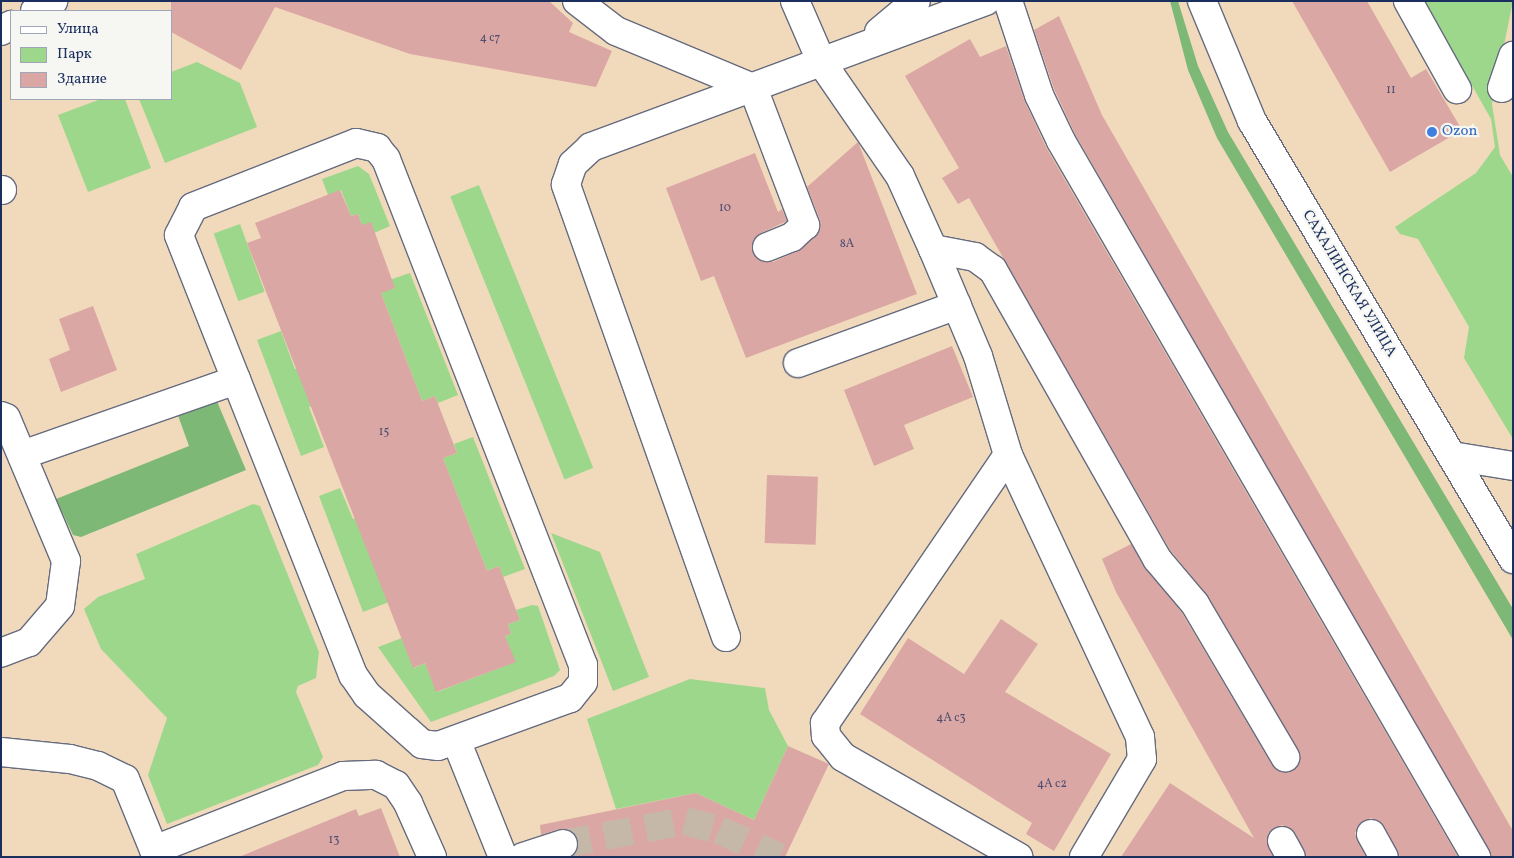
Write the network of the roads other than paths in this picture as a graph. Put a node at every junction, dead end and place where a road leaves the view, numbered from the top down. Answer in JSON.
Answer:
{"nodes":[{"id":1,"x":53,"y":1,"type":"edge"},
{"id":2,"x":577,"y":1,"type":"edge"},
{"id":3,"x":795,"y":1,"type":"edge"},
{"id":4,"x":916,"y":1,"type":"edge"},
{"id":5,"x":986,"y":1,"type":"edge"},
{"id":6,"x":1008,"y":1,"type":"edge"},
{"id":7,"x":1202,"y":1,"type":"edge"},
{"id":8,"x":1408,"y":1,"type":"edge"},
{"id":9,"x":37,"y":10,"type":"edge"},
{"id":10,"x":866,"y":43,"type":"junction"},
{"id":11,"x":1513,"y":56,"type":"edge"},
{"id":12,"x":822,"y":63,"type":"junction"},
{"id":13,"x":753,"y":88,"type":"junction"},
{"id":14,"x":1502,"y":88,"type":"dead end"},
{"id":15,"x":1457,"y":89,"type":"dead end"},
{"id":16,"x":767,"y":247,"type":"dead end"},
{"id":17,"x":933,"y":250,"type":"junction"},
{"id":18,"x":957,"y":305,"type":"junction"},
{"id":19,"x":798,"y":363,"type":"dead end"},
{"id":20,"x":236,"y":380,"type":"junction"},
{"id":21,"x":1,"y":416,"type":"edge"},
{"id":22,"x":22,"y":455,"type":"junction"},
{"id":23,"x":1008,"y":455,"type":"junction"},
{"id":24,"x":1452,"y":456,"type":"junction"},
{"id":25,"x":1513,"y":466,"type":"edge"},
{"id":26,"x":1513,"y":559,"type":"edge"},
{"id":27,"x":726,"y":637,"type":"dead end"},
{"id":28,"x":1,"y":653,"type":"edge"},
{"id":29,"x":456,"y":740,"type":"junction"},
{"id":30,"x":1,"y":752,"type":"edge"},
{"id":31,"x":1285,"y":757,"type":"dead end"},
{"id":32,"x":562,"y":844,"type":"tunnel mouth"},
{"id":33,"x":145,"y":853,"type":"edge"},
{"id":34,"x":432,"y":857,"type":"edge"},
{"id":35,"x":503,"y":857,"type":"edge"},
{"id":36,"x":522,"y":857,"type":"edge"},
{"id":37,"x":1018,"y":857,"type":"edge"},
{"id":38,"x":1084,"y":857,"type":"edge"},
{"id":39,"x":1476,"y":857,"type":"edge"}],
"edges":[{"from":1,"to":9,"type":"main road"},
{"from":2,"to":13,"type":"main road"},
{"from":3,"to":12,"type":"main road"},
{"from":4,"to":10,"type":"main road"},
{"from":5,"to":10,"type":"main road"},
{"from":6,"to":39,"type":"main road"},
{"from":7,"to":24,"type":"main road","name":"САХАЛИНСКАЯ УЛИЦА"},
{"from":8,"to":15,"type":"main road"},
{"from":10,"to":12,"type":"main road"},
{"from":11,"to":14,"type":"main road"},
{"from":12,"to":13,"type":"main road"},
{"from":12,"to":17,"type":"main road"},
{"from":13,"to":16,"type":"main road"},
{"from":13,"to":27,"type":"main road"},
{"from":17,"to":18,"type":"main road"},
{"from":17,"to":31,"type":"main road"},
{"from":18,"to":19,"type":"main road"},
{"from":18,"to":23,"type":"main road"},
{"from":20,"to":22,"type":"main road"},
{"from":20,"to":29,"type":"main road"},
{"from":20,"to":29,"type":"main road"},
{"from":21,"to":22,"type":"main road"},
{"from":22,"to":28,"type":"main road"},
{"from":23,"to":37,"type":"main road"},
{"from":23,"to":38,"type":"main road"},
{"from":24,"to":25,"type":"main road"},
{"from":24,"to":26,"type":"main road","name":"САХАЛИНСКАЯ УЛИЦА"},
{"from":29,"to":35,"type":"main road"},
{"from":30,"to":33,"type":"main road"},
{"from":32,"to":36,"type":"main road"},
{"from":33,"to":34,"type":"main road"}]}
